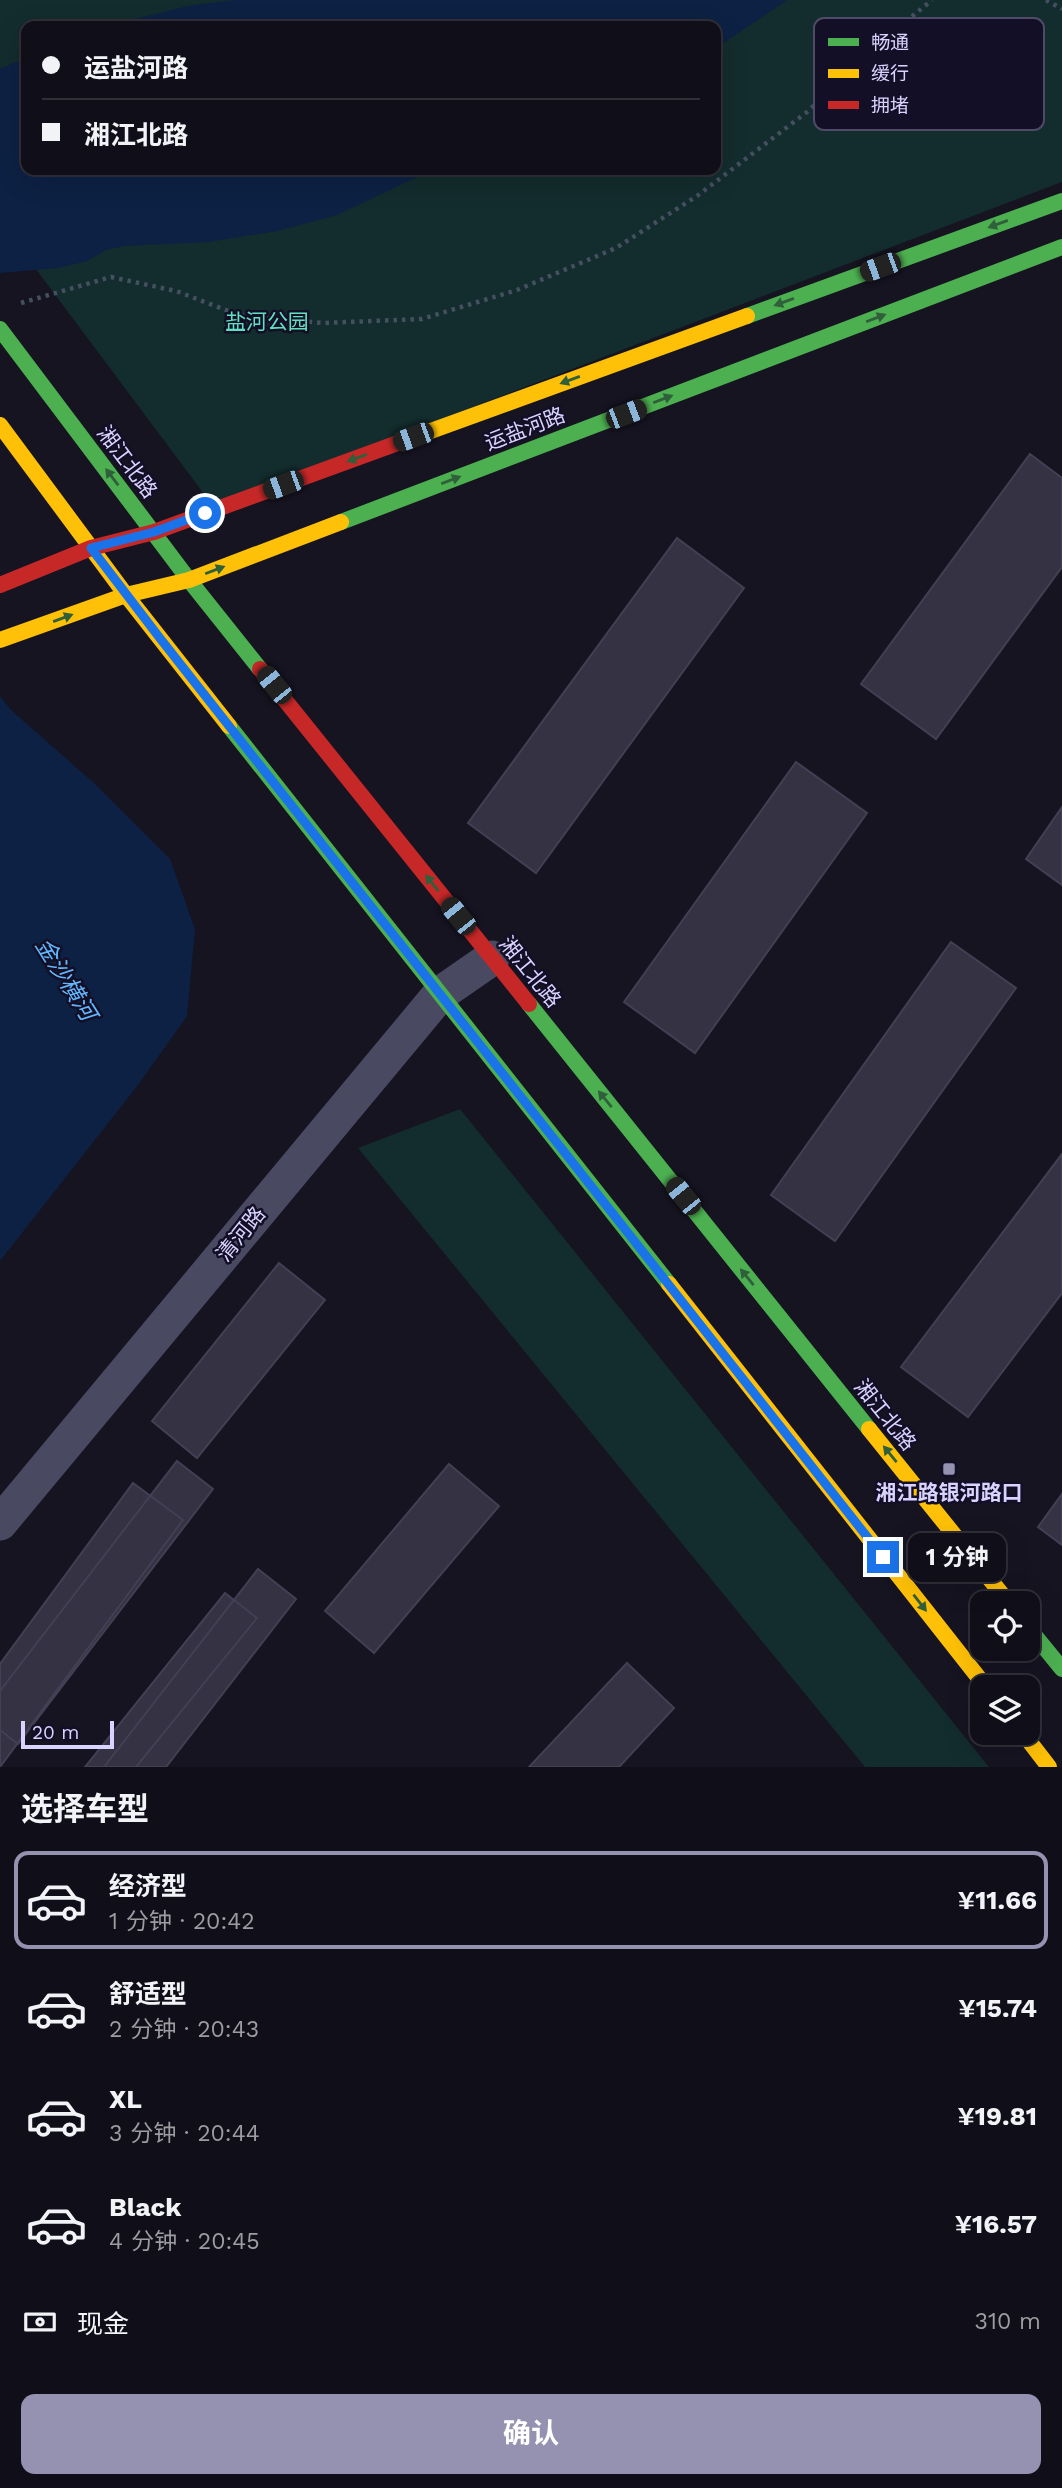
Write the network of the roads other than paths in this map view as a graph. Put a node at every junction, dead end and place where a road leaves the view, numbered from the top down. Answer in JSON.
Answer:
{"nodes":[{"id":1,"x":1062,"y":201,"type":"edge"},
{"id":2,"x":1062,"y":247,"type":"edge"},
{"id":3,"x":0,"y":329,"type":"edge"},
{"id":4,"x":0,"y":425,"type":"edge"},
{"id":5,"x":154,"y":532,"type":"junction"},
{"id":6,"x":91,"y":548,"type":"junction"},
{"id":7,"x":189,"y":579,"type":"junction"},
{"id":8,"x":0,"y":585,"type":"edge"},
{"id":9,"x":126,"y":595,"type":"junction"},
{"id":10,"x":0,"y":640,"type":"edge"},
{"id":11,"x":492,"y":958,"type":"junction"},
{"id":12,"x":440,"y":994,"type":"junction"},
{"id":13,"x":0,"y":1522,"type":"edge"},
{"id":14,"x":999,"y":1591,"type":"edge"},
{"id":15,"x":1040,"y":1642,"type":"edge"},
{"id":16,"x":1062,"y":1669,"type":"edge"},
{"id":17,"x":977,"y":1675,"type":"edge"},
{"id":18,"x":1031,"y":1745,"type":"edge"},
{"id":19,"x":1049,"y":1767,"type":"edge"}],
"edges":[{"from":1,"to":5,"type":"street","name":"运盐河路","one_way":true},
{"from":7,"to":2,"type":"street","name":"运盐河路","one_way":true},
{"from":5,"to":3,"type":"street","name":"湘江北路","one_way":true},
{"from":4,"to":6,"type":"street"},
{"from":5,"to":6,"type":"street","name":"运盐河路"},
{"from":5,"to":7,"type":"street","name":"湘江北路"},
{"from":6,"to":8,"type":"street","name":"运盐河路"},
{"from":6,"to":9,"type":"street"},
{"from":7,"to":9,"type":"street","name":"运盐河路"},
{"from":11,"to":7,"type":"street","name":"湘江北路","one_way":true},
{"from":10,"to":9,"type":"street","name":"运盐河路","one_way":true},
{"from":9,"to":12,"type":"street"},
{"from":11,"to":12,"type":"street","name":"清河路"},
{"from":14,"to":11,"type":"street","name":"湘江北路","one_way":true},
{"from":12,"to":13,"type":"street","name":"清河路"},
{"from":12,"to":17,"type":"street","one_way":true},
{"from":15,"to":16,"type":"street"},
{"from":18,"to":19,"type":"street"}]}
